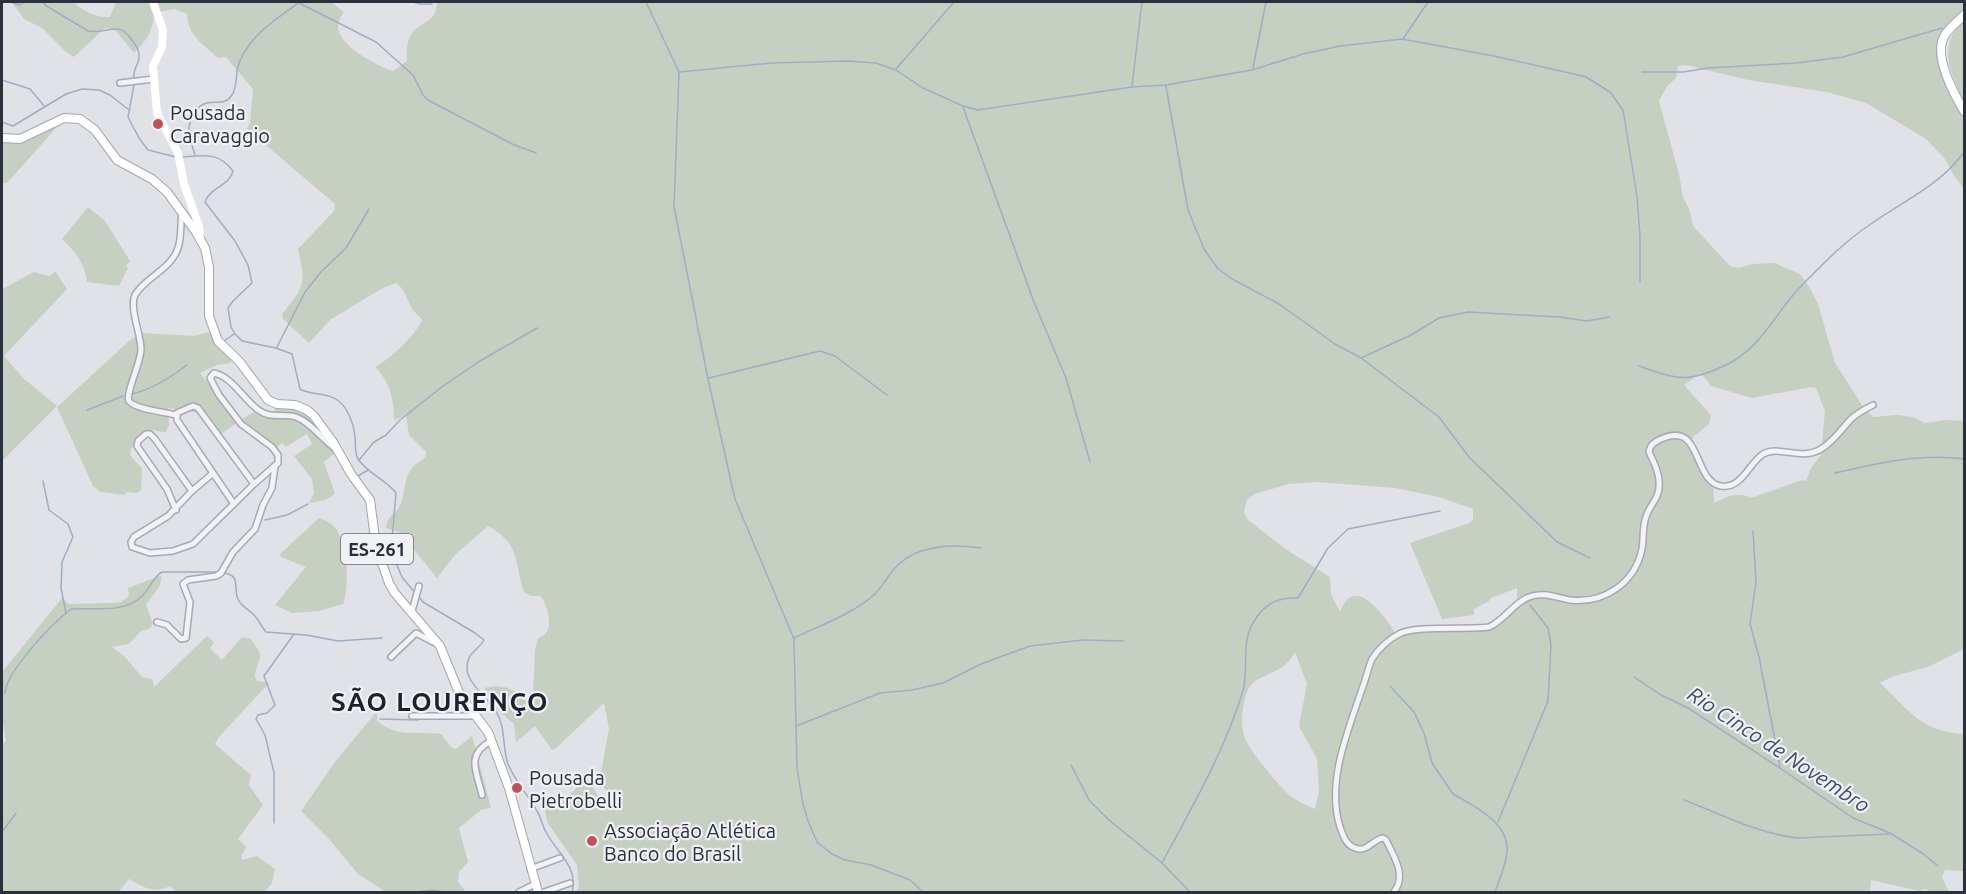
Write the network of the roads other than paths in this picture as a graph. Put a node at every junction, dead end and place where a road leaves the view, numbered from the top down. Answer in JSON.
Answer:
{"nodes":[{"id":1,"x":153,"y":2,"type":"edge"},
{"id":2,"x":1965,"y":15,"type":"edge"},
{"id":3,"x":154,"y":79,"type":"junction"},
{"id":4,"x":120,"y":83,"type":"dead end"},
{"id":5,"x":1965,"y":111,"type":"edge"},
{"id":6,"x":2,"y":138,"type":"edge"},
{"id":7,"x":182,"y":212,"type":"junction"},
{"id":8,"x":200,"y":238,"type":"junction"},
{"id":9,"x":1873,"y":405,"type":"dead end"},
{"id":10,"x":176,"y":415,"type":"junction"},
{"id":11,"x":337,"y":450,"type":"junction"},
{"id":12,"x":275,"y":466,"type":"junction"},
{"id":13,"x":212,"y":474,"type":"junction"},
{"id":14,"x":254,"y":484,"type":"junction"},
{"id":15,"x":192,"y":491,"type":"junction"},
{"id":16,"x":234,"y":504,"type":"junction"},
{"id":17,"x":176,"y":510,"type":"junction"},
{"id":18,"x":418,"y":589,"type":"dead end"},
{"id":19,"x":412,"y":611,"type":"junction"},
{"id":20,"x":157,"y":622,"type":"dead end"},
{"id":21,"x":440,"y":646,"type":"junction"},
{"id":22,"x":391,"y":657,"type":"dead end"},
{"id":23,"x":412,"y":716,"type":"dead end"},
{"id":24,"x":478,"y":716,"type":"junction"},
{"id":25,"x":491,"y":741,"type":"junction"},
{"id":26,"x":482,"y":795,"type":"dead end"},
{"id":27,"x":560,"y":858,"type":"dead end"},
{"id":28,"x":530,"y":869,"type":"junction"},
{"id":29,"x":570,"y":883,"type":"dead end"},
{"id":30,"x":536,"y":888,"type":"edge"},
{"id":31,"x":519,"y":892,"type":"edge"},
{"id":32,"x":544,"y":892,"type":"edge"},
{"id":33,"x":1394,"y":892,"type":"edge"}],
"edges":[{"from":1,"to":3,"type":"street"},
{"from":2,"to":5,"type":"main road"},
{"from":3,"to":4,"type":"street"},
{"from":3,"to":8,"type":"street"},
{"from":6,"to":7,"type":"main road","number":"ES-261"},
{"from":7,"to":8,"type":"main road","number":"ES-261"},
{"from":7,"to":10,"type":"street"},
{"from":8,"to":11,"type":"main road","number":"ES-261"},
{"from":9,"to":33,"type":"street"},
{"from":10,"to":13,"type":"street"},
{"from":10,"to":14,"type":"street"},
{"from":11,"to":12,"type":"street"},
{"from":11,"to":19,"type":"main road","number":"ES-261"},
{"from":12,"to":14,"type":"street"},
{"from":12,"to":20,"type":"street"},
{"from":13,"to":15,"type":"street"},
{"from":13,"to":16,"type":"street"},
{"from":14,"to":16,"type":"street"},
{"from":15,"to":17,"type":"street"},
{"from":15,"to":17,"type":"street"},
{"from":16,"to":17,"type":"street"},
{"from":18,"to":19,"type":"street"},
{"from":19,"to":21,"type":"main road","number":"ES-261"},
{"from":21,"to":22,"type":"street"},
{"from":21,"to":24,"type":"main road","number":"ES-261"},
{"from":23,"to":24,"type":"street"},
{"from":24,"to":25,"type":"main road","number":"ES-261"},
{"from":25,"to":26,"type":"street"},
{"from":25,"to":28,"type":"main road","number":"ES-261"},
{"from":27,"to":28,"type":"street"},
{"from":28,"to":30,"type":"main road","number":"ES-261"},
{"from":29,"to":32,"type":"street"},
{"from":30,"to":31,"type":"street"}]}
